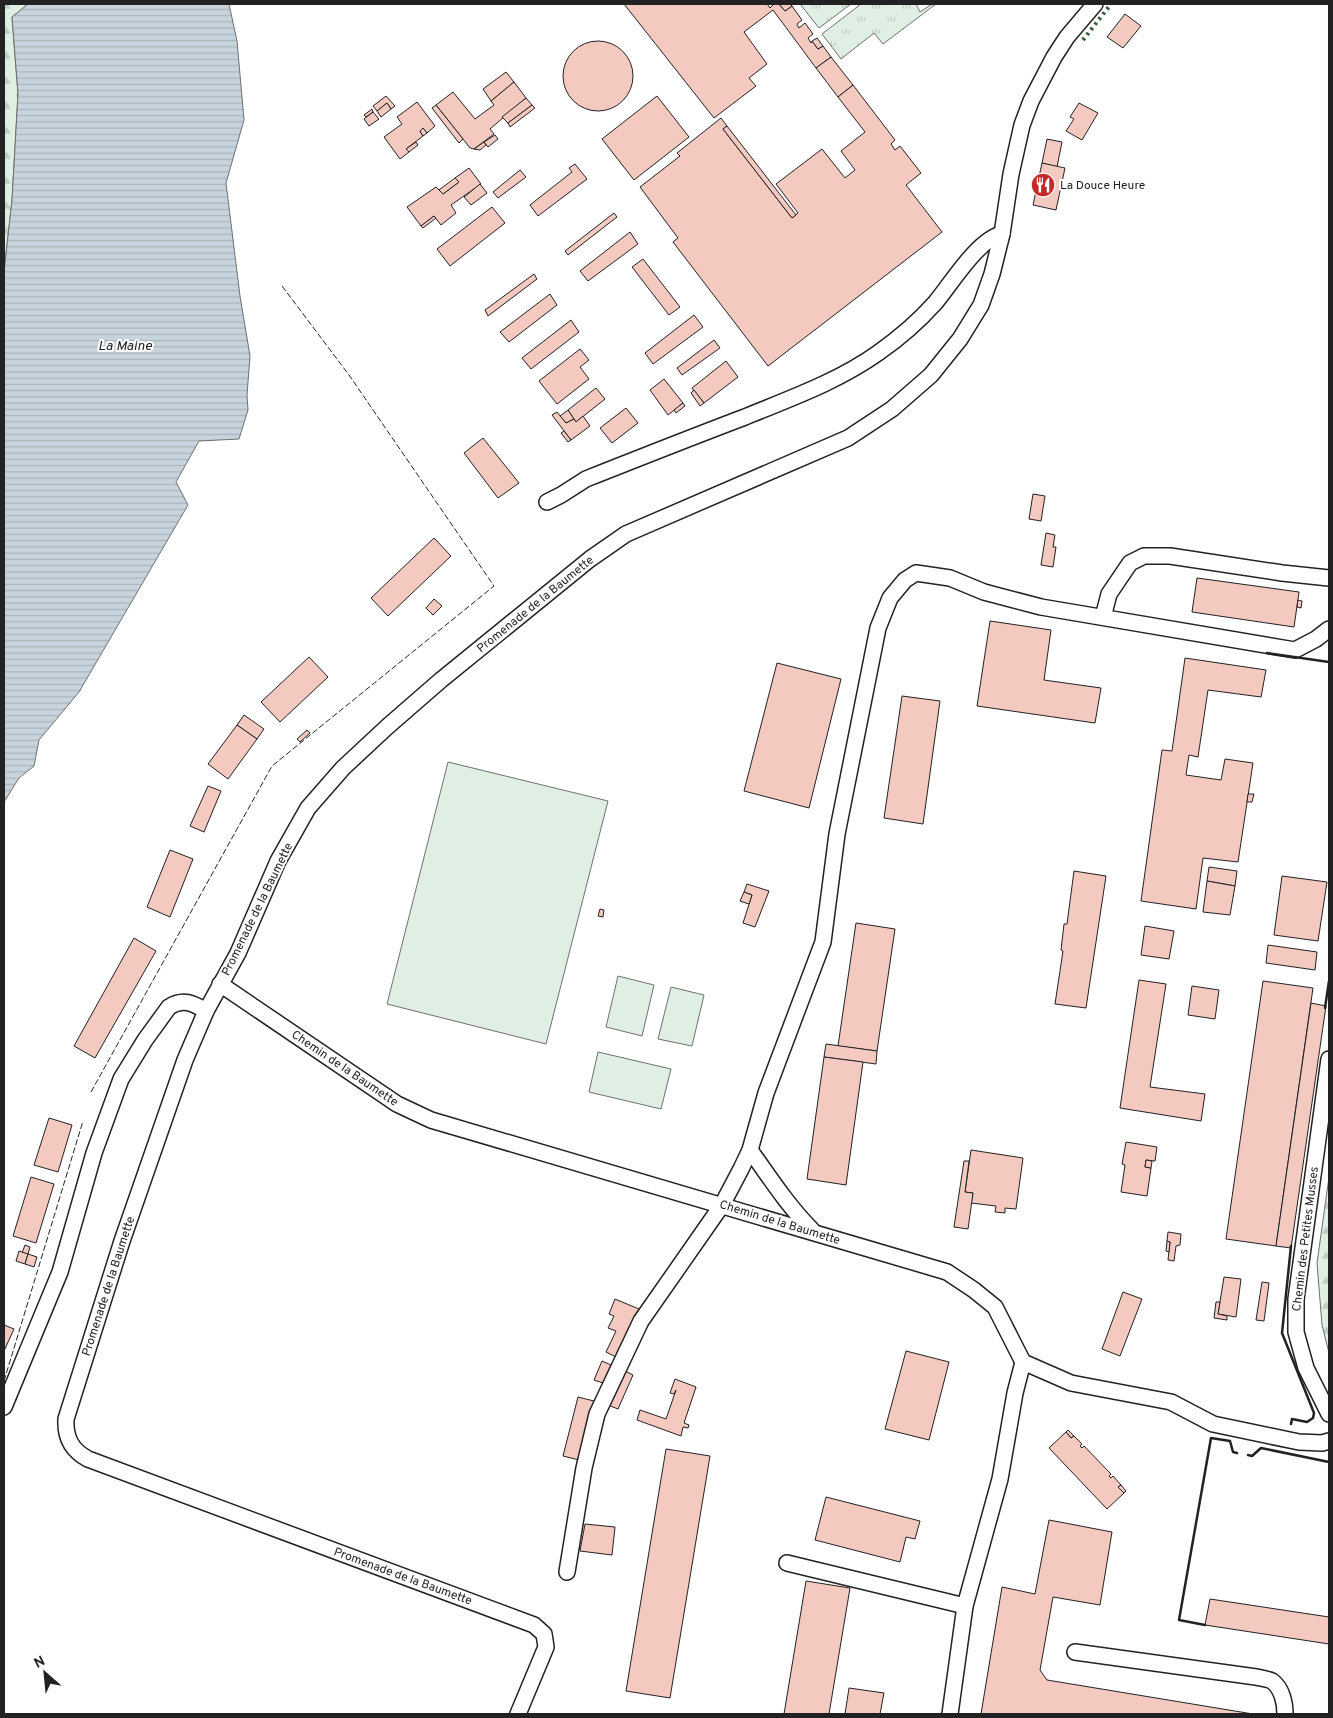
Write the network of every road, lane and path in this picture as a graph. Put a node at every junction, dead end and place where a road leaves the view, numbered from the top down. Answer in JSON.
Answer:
{"nodes":[{"id":1,"x":1094,"y":4,"type":"edge"},
{"id":2,"x":1002,"y":234,"type":"junction"},
{"id":3,"x":966,"y":263,"type":"junction"},
{"id":4,"x":994,"y":268,"type":"junction"},
{"id":5,"x":547,"y":502,"type":"dead end"},
{"id":6,"x":1329,"y":578,"type":"edge"},
{"id":7,"x":1103,"y":617,"type":"junction"},
{"id":8,"x":1329,"y":629,"type":"edge"},
{"id":9,"x":220,"y":984,"type":"junction"},
{"id":10,"x":206,"y":1011,"type":"junction"},
{"id":11,"x":1329,"y":1059,"type":"edge"},
{"id":12,"x":750,"y":1150,"type":"junction"},
{"id":13,"x":722,"y":1205,"type":"junction"},
{"id":14,"x":815,"y":1233,"type":"junction"},
{"id":15,"x":1023,"y":1362,"type":"junction"},
{"id":16,"x":4,"y":1407,"type":"edge"},
{"id":17,"x":1329,"y":1414,"type":"edge"},
{"id":18,"x":1329,"y":1441,"type":"edge"},
{"id":19,"x":787,"y":1564,"type":"dead end"},
{"id":20,"x":567,"y":1572,"type":"dead end"},
{"id":21,"x":966,"y":1606,"type":"junction"},
{"id":22,"x":1075,"y":1652,"type":"dead end"},
{"id":23,"x":518,"y":1714,"type":"edge"},
{"id":24,"x":950,"y":1714,"type":"edge"},
{"id":25,"x":1285,"y":1714,"type":"edge"}],
"edges":[{"from":1,"to":2,"type":"street","name":"Promenade de la Baumette"},
{"from":2,"to":3,"type":"street"},
{"from":2,"to":4,"type":"street","name":"Promenade de la Baumette"},
{"from":3,"to":4,"type":"street"},
{"from":3,"to":5,"type":"street"},
{"from":4,"to":9,"type":"street","name":"Promenade de la Baumette"},
{"from":6,"to":7,"type":"street"},
{"from":7,"to":8,"type":"street"},
{"from":7,"to":12,"type":"street"},
{"from":9,"to":10,"type":"street","name":"Promenade de la Baumette"},
{"from":9,"to":13,"type":"street","name":"Chemin de la Baumette"},
{"from":10,"to":16,"type":"street"},
{"from":10,"to":23,"type":"street","name":"Promenade de la Baumette"},
{"from":11,"to":17,"type":"street","name":"Chemin des Petites Musses"},
{"from":12,"to":13,"type":"street"},
{"from":12,"to":14,"type":"street"},
{"from":13,"to":14,"type":"street","name":"Chemin de la Baumette"},
{"from":13,"to":20,"type":"street"},
{"from":14,"to":15,"type":"street","name":"Chemin de la Baumette"},
{"from":15,"to":18,"type":"street"},
{"from":15,"to":21,"type":"street"},
{"from":19,"to":21,"type":"street"},
{"from":21,"to":24,"type":"street"},
{"from":22,"to":25,"type":"street"}]}
